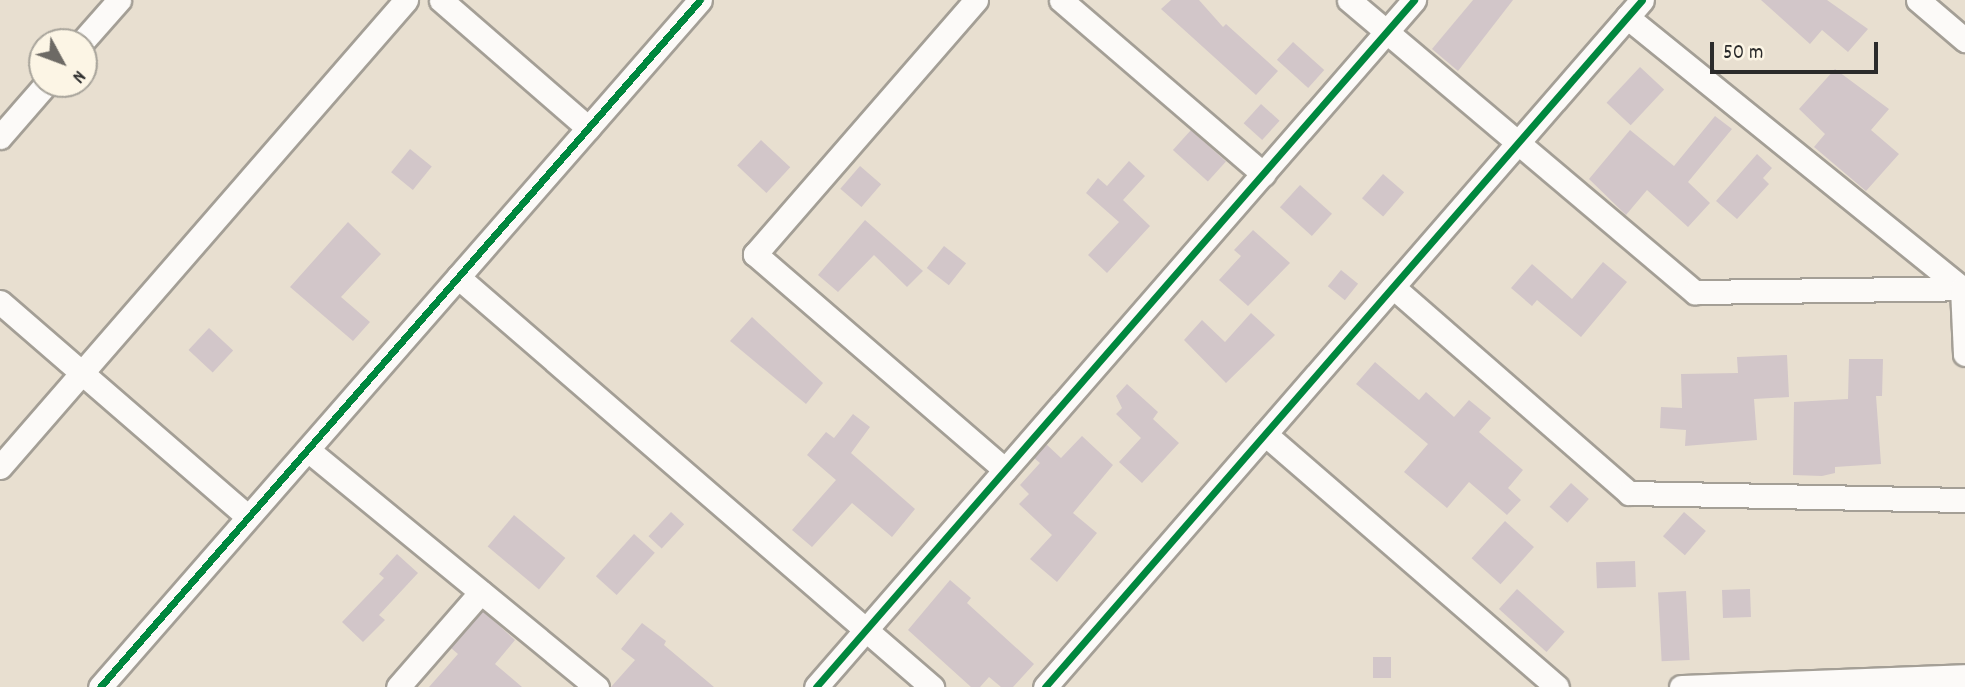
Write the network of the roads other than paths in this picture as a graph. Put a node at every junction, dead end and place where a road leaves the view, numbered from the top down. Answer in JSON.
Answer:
{"nodes":[{"id":1,"x":119,"y":0,"type":"edge"},
{"id":2,"x":406,"y":0,"type":"edge"},
{"id":3,"x":441,"y":0,"type":"edge"},
{"id":4,"x":700,"y":0,"type":"edge"},
{"id":5,"x":976,"y":0,"type":"edge"},
{"id":6,"x":1061,"y":0,"type":"edge"},
{"id":7,"x":1349,"y":0,"type":"edge"},
{"id":8,"x":1414,"y":0,"type":"edge"},
{"id":9,"x":1918,"y":0,"type":"edge"},
{"id":10,"x":1635,"y":8,"type":"edge"},
{"id":11,"x":94,"y":28,"type":"edge"},
{"id":12,"x":1387,"y":32,"type":"junction"},
{"id":13,"x":1965,"y":40,"type":"edge"},
{"id":14,"x":34,"y":98,"type":"edge"},
{"id":15,"x":588,"y":128,"type":"junction"},
{"id":16,"x":0,"y":137,"type":"edge"},
{"id":17,"x":1518,"y":143,"type":"junction"},
{"id":18,"x":1263,"y":174,"type":"junction"},
{"id":19,"x":458,"y":277,"type":"junction"},
{"id":20,"x":1393,"y":287,"type":"junction"},
{"id":21,"x":1963,"y":288,"type":"edge"},
{"id":22,"x":0,"y":302,"type":"edge"},
{"id":23,"x":1965,"y":354,"type":"edge"},
{"id":24,"x":82,"y":373,"type":"junction"},
{"id":25,"x":1265,"y":434,"type":"junction"},
{"id":26,"x":308,"y":450,"type":"junction"},
{"id":27,"x":0,"y":467,"type":"edge"},
{"id":28,"x":1005,"y":470,"type":"junction"},
{"id":29,"x":1965,"y":500,"type":"edge"},
{"id":30,"x":248,"y":517,"type":"junction"},
{"id":31,"x":481,"y":592,"type":"junction"},
{"id":32,"x":866,"y":630,"type":"junction"},
{"id":33,"x":1965,"y":676,"type":"edge"},
{"id":34,"x":100,"y":687,"type":"edge"},
{"id":35,"x":398,"y":687,"type":"edge"},
{"id":36,"x":597,"y":687,"type":"edge"},
{"id":37,"x":816,"y":687,"type":"edge"},
{"id":38,"x":932,"y":687,"type":"edge"},
{"id":39,"x":1045,"y":687,"type":"edge"},
{"id":40,"x":1557,"y":687,"type":"edge"},
{"id":41,"x":1681,"y":687,"type":"edge"}],
"edges":[{"from":1,"to":11,"type":"street"},
{"from":2,"to":24,"type":"street"},
{"from":3,"to":15,"type":"street"},
{"from":4,"to":15,"type":"street"},
{"from":5,"to":28,"type":"street"},
{"from":6,"to":18,"type":"street"},
{"from":7,"to":12,"type":"street"},
{"from":8,"to":12,"type":"street"},
{"from":9,"to":13,"type":"street"},
{"from":10,"to":17,"type":"street"},
{"from":10,"to":21,"type":"street"},
{"from":12,"to":17,"type":"street"},
{"from":12,"to":18,"type":"street"},
{"from":14,"to":16,"type":"street"},
{"from":15,"to":19,"type":"street"},
{"from":17,"to":20,"type":"street"},
{"from":17,"to":21,"type":"street"},
{"from":18,"to":28,"type":"street"},
{"from":19,"to":26,"type":"street"},
{"from":19,"to":32,"type":"street"},
{"from":20,"to":25,"type":"street"},
{"from":20,"to":29,"type":"street"},
{"from":21,"to":23,"type":"street"},
{"from":22,"to":24,"type":"street"},
{"from":24,"to":27,"type":"street"},
{"from":24,"to":30,"type":"street"},
{"from":25,"to":39,"type":"street"},
{"from":25,"to":40,"type":"street"},
{"from":26,"to":30,"type":"street"},
{"from":26,"to":31,"type":"street"},
{"from":28,"to":32,"type":"street"},
{"from":30,"to":34,"type":"street"},
{"from":31,"to":35,"type":"street"},
{"from":31,"to":36,"type":"street"},
{"from":32,"to":37,"type":"street"},
{"from":32,"to":38,"type":"street"},
{"from":33,"to":41,"type":"street"}]}
